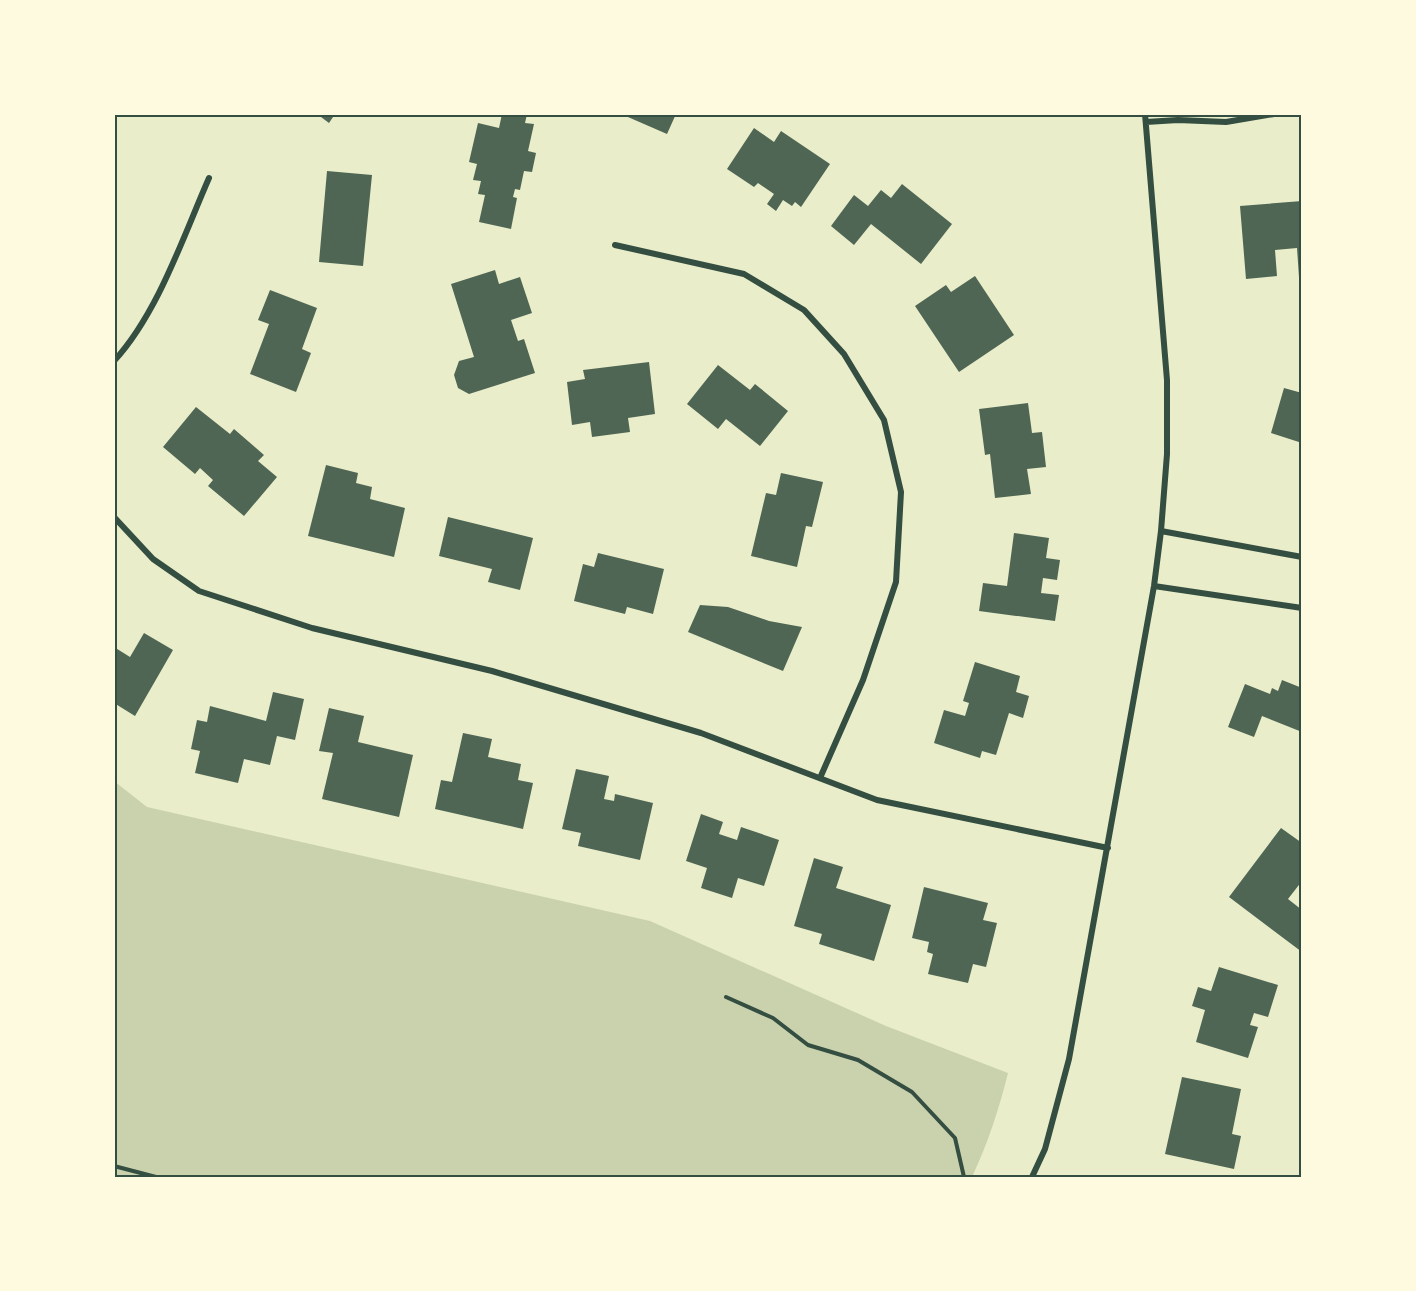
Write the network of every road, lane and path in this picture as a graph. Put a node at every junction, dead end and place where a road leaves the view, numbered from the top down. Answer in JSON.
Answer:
{"nodes":[{"id":1,"x":1145,"y":114,"type":"edge"},
{"id":2,"x":1274,"y":114,"type":"edge"},
{"id":3,"x":1146,"y":122,"type":"junction"},
{"id":4,"x":209,"y":178,"type":"dead end"},
{"id":5,"x":615,"y":245,"type":"dead end"},
{"id":6,"x":114,"y":361,"type":"edge"},
{"id":7,"x":114,"y":518,"type":"edge"},
{"id":8,"x":1161,"y":531,"type":"junction"},
{"id":9,"x":1302,"y":556,"type":"edge"},
{"id":10,"x":1154,"y":586,"type":"junction"},
{"id":11,"x":1302,"y":608,"type":"edge"},
{"id":12,"x":820,"y":778,"type":"junction"},
{"id":13,"x":1108,"y":848,"type":"junction"},
{"id":14,"x":726,"y":997,"type":"dead end"},
{"id":15,"x":114,"y":1166,"type":"edge"},
{"id":16,"x":156,"y":1177,"type":"edge"},
{"id":17,"x":964,"y":1177,"type":"edge"},
{"id":18,"x":1032,"y":1177,"type":"edge"}],
"edges":[{"from":1,"to":3,"type":"street"},
{"from":2,"to":3,"type":"street"},
{"from":3,"to":8,"type":"street"},
{"from":4,"to":6,"type":"street"},
{"from":5,"to":12,"type":"street"},
{"from":7,"to":12,"type":"street"},
{"from":8,"to":9,"type":"street"},
{"from":8,"to":10,"type":"street"},
{"from":10,"to":11,"type":"street"},
{"from":10,"to":13,"type":"street"},
{"from":12,"to":13,"type":"street"},
{"from":13,"to":18,"type":"street"},
{"from":14,"to":17,"type":"path"},
{"from":15,"to":16,"type":"path"}]}
